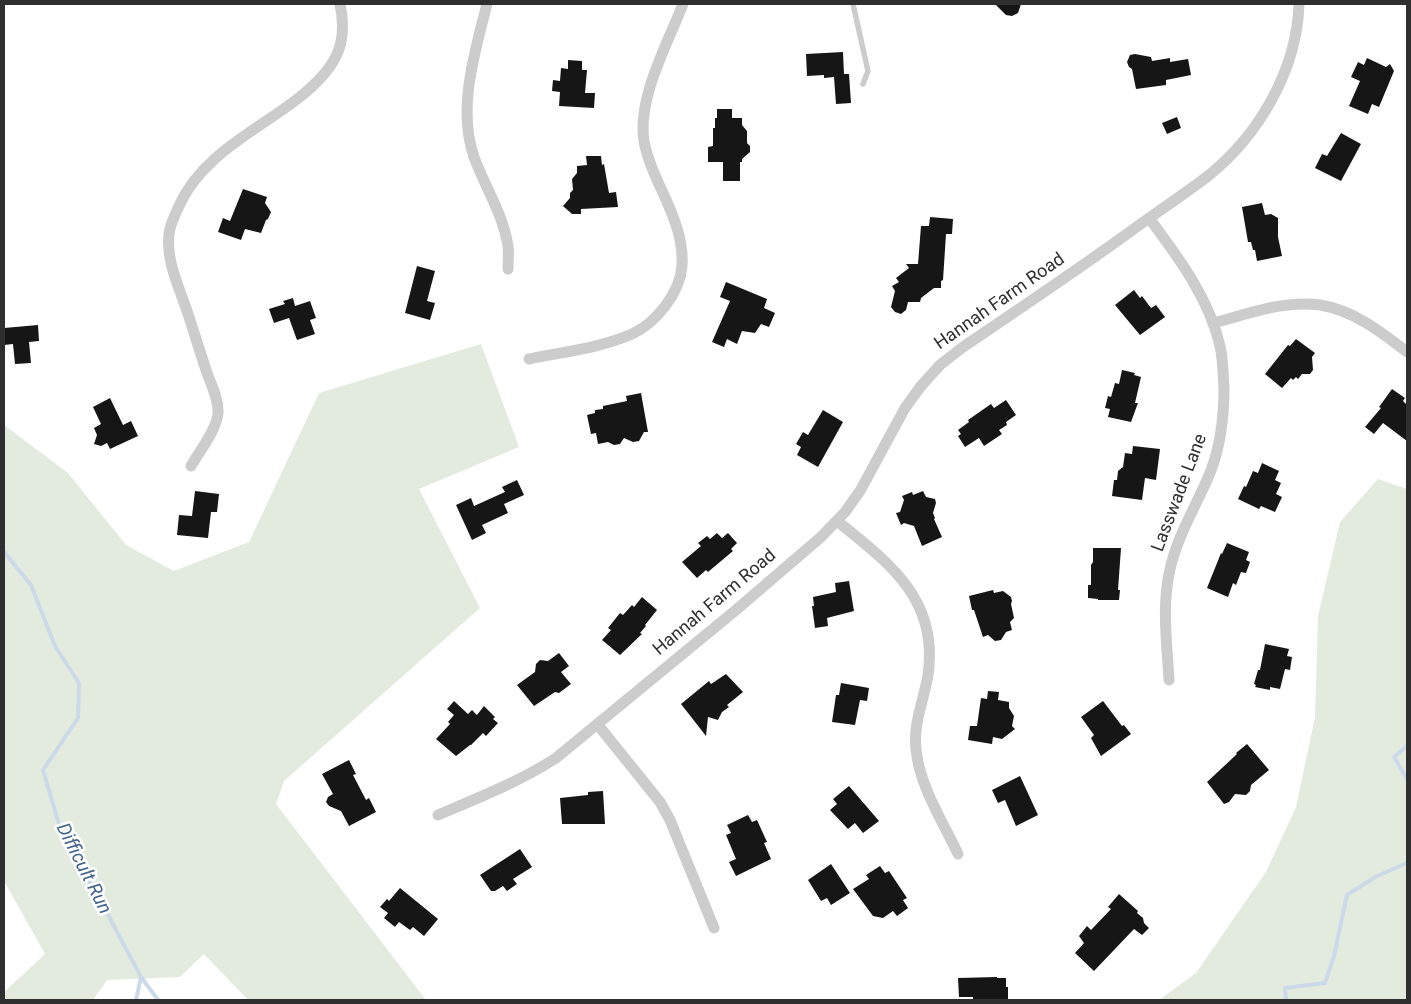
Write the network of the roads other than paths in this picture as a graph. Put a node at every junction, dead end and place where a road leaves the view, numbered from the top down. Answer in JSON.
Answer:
{"nodes":[{"id":1,"x":340,"y":4,"type":"edge"},
{"id":2,"x":487,"y":4,"type":"edge"},
{"id":3,"x":683,"y":4,"type":"edge"},
{"id":4,"x":853,"y":4,"type":"edge"},
{"id":5,"x":1299,"y":4,"type":"edge"},
{"id":6,"x":863,"y":84,"type":"dead end"},
{"id":7,"x":1149,"y":218,"type":"junction"},
{"id":8,"x":508,"y":269,"type":"dead end"},
{"id":9,"x":1214,"y":323,"type":"junction"},
{"id":10,"x":1407,"y":352,"type":"edge"},
{"id":11,"x":529,"y":359,"type":"dead end"},
{"id":12,"x":191,"y":466,"type":"dead end"},
{"id":13,"x":837,"y":521,"type":"junction"},
{"id":14,"x":1169,"y":680,"type":"dead end"},
{"id":15,"x":598,"y":725,"type":"junction"},
{"id":16,"x":438,"y":815,"type":"dead end"},
{"id":17,"x":958,"y":854,"type":"dead end"},
{"id":18,"x":714,"y":928,"type":"dead end"}],
"edges":[{"from":1,"to":12,"type":"street"},
{"from":2,"to":8,"type":"street"},
{"from":3,"to":11,"type":"street"},
{"from":4,"to":6,"type":"lane"},
{"from":5,"to":7,"type":"street","name":"Hannah Farm Road"},
{"from":7,"to":9,"type":"street","name":"Lasswade Lane"},
{"from":7,"to":13,"type":"street","name":"Hannah Farm Road"},
{"from":9,"to":10,"type":"street"},
{"from":9,"to":14,"type":"street","name":"Lasswade Lane"},
{"from":13,"to":15,"type":"street","name":"Hannah Farm Road"},
{"from":13,"to":17,"type":"street"},
{"from":15,"to":16,"type":"street","name":"Hannah Farm Road"},
{"from":15,"to":18,"type":"street"}]}
